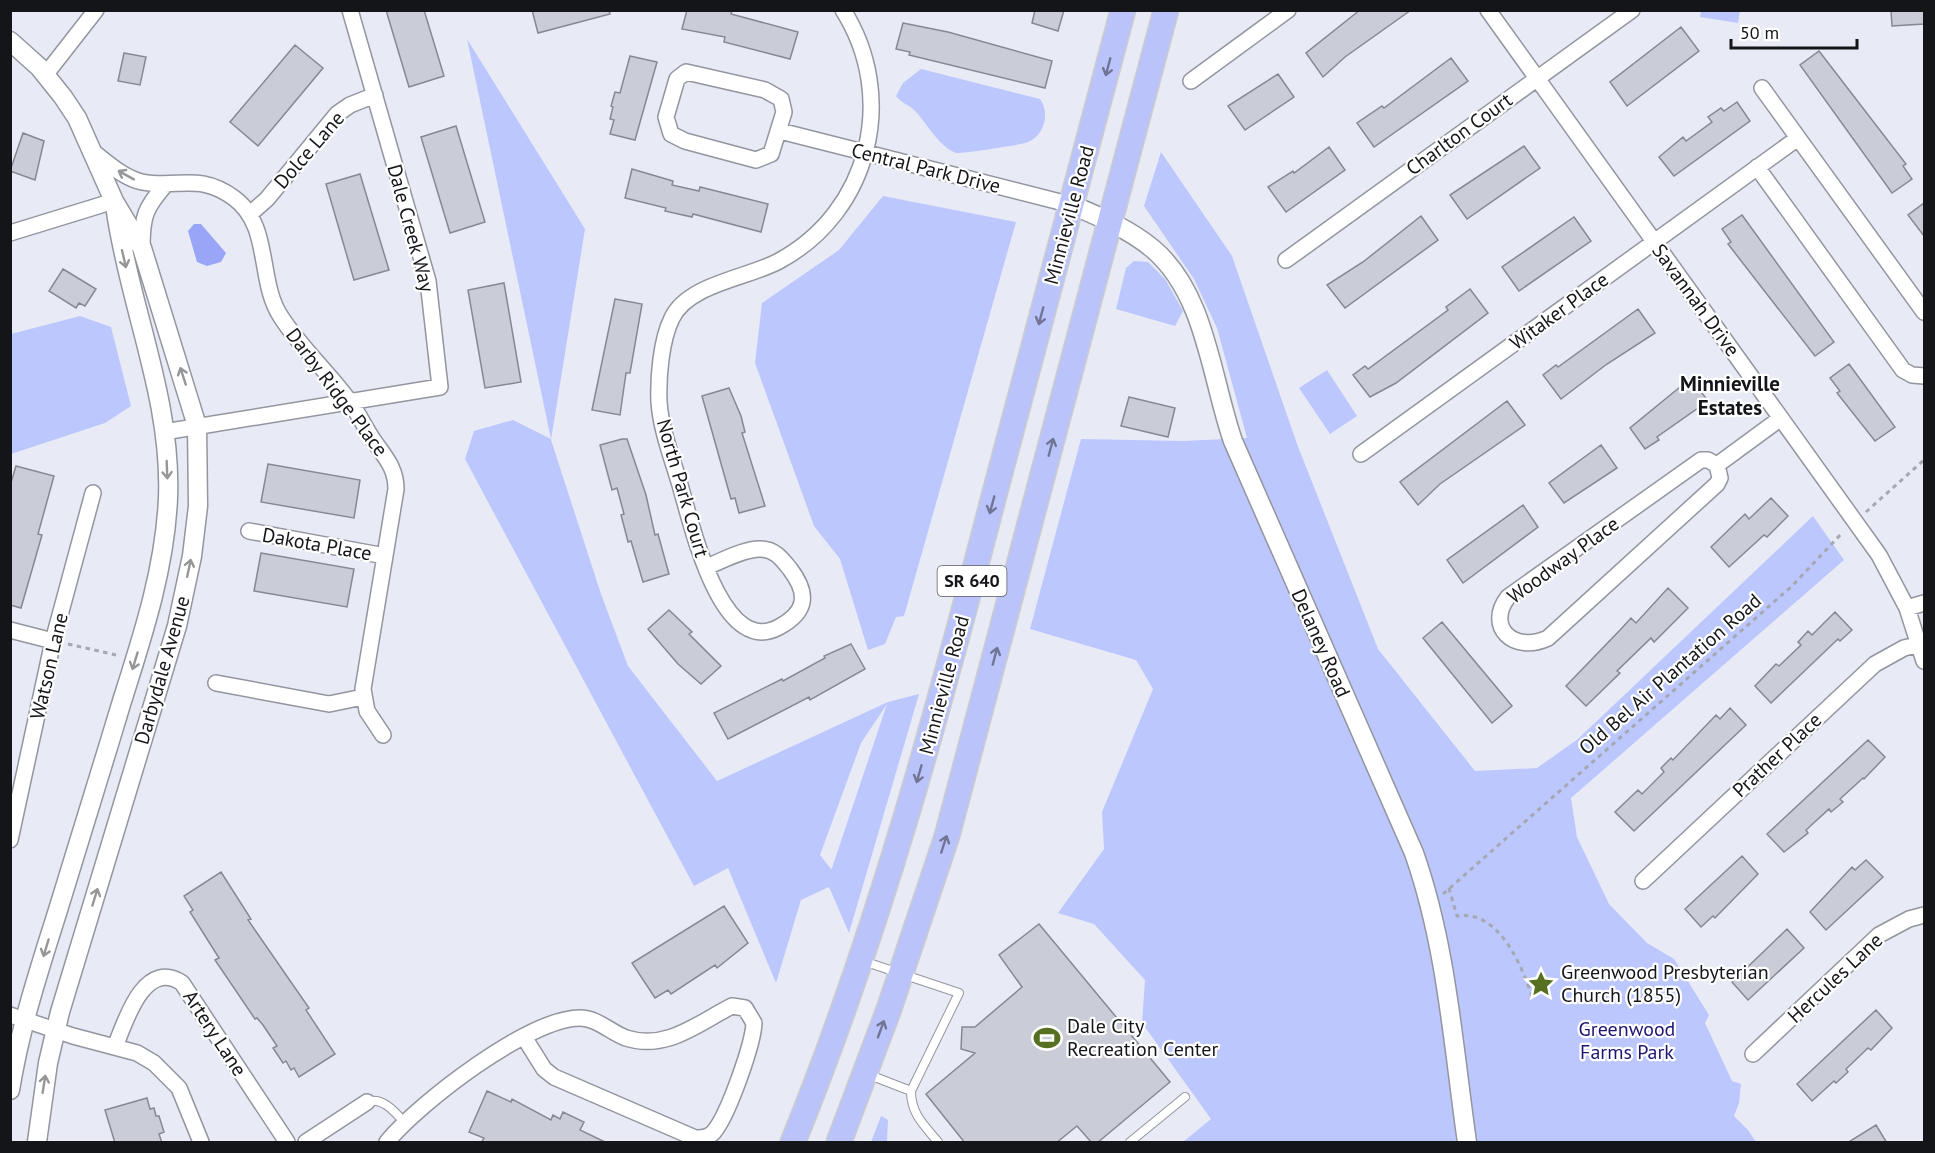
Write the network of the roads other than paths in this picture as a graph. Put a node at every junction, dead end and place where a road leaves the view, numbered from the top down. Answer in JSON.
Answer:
{"nodes":[{"id":1,"x":96,"y":10,"type":"edge"},
{"id":2,"x":350,"y":10,"type":"edge"},
{"id":3,"x":843,"y":10,"type":"edge"},
{"id":4,"x":1123,"y":10,"type":"edge"},
{"id":5,"x":1166,"y":10,"type":"edge"},
{"id":6,"x":1288,"y":10,"type":"edge"},
{"id":7,"x":1488,"y":10,"type":"edge"},
{"id":8,"x":1632,"y":10,"type":"edge"},
{"id":9,"x":10,"y":41,"type":"edge"},
{"id":10,"x":46,"y":75,"type":"junction"},
{"id":11,"x":1536,"y":78,"type":"junction"},
{"id":12,"x":1191,"y":81,"type":"dead end"},
{"id":13,"x":1762,"y":88,"type":"dead end"},
{"id":14,"x":375,"y":95,"type":"junction"},
{"id":15,"x":780,"y":131,"type":"junction"},
{"id":16,"x":1798,"y":138,"type":"junction"},
{"id":17,"x":92,"y":151,"type":"junction"},
{"id":18,"x":866,"y":153,"type":"junction"},
{"id":19,"x":1757,"y":167,"type":"junction"},
{"id":20,"x":166,"y":184,"type":"junction"},
{"id":21,"x":114,"y":201,"type":"junction"},
{"id":22,"x":1072,"y":205,"type":"junction"},
{"id":23,"x":250,"y":214,"type":"junction"},
{"id":24,"x":1110,"y":221,"type":"junction"},
{"id":25,"x":10,"y":233,"type":"edge"},
{"id":26,"x":1654,"y":242,"type":"junction"},
{"id":27,"x":142,"y":248,"type":"junction"},
{"id":28,"x":1286,"y":260,"type":"dead end"},
{"id":29,"x":1924,"y":312,"type":"edge"},
{"id":30,"x":1924,"y":376,"type":"edge"},
{"id":31,"x":350,"y":402,"type":"junction"},
{"id":32,"x":1781,"y":418,"type":"junction"},
{"id":33,"x":197,"y":426,"type":"junction"},
{"id":34,"x":164,"y":432,"type":"junction"},
{"id":35,"x":1360,"y":454,"type":"dead end"},
{"id":36,"x":1717,"y":465,"type":"junction"},
{"id":37,"x":93,"y":493,"type":"dead end"},
{"id":38,"x":249,"y":531,"type":"dead end"},
{"id":39,"x":385,"y":556,"type":"junction"},
{"id":40,"x":706,"y":567,"type":"junction"},
{"id":41,"x":1924,"y":603,"type":"edge"},
{"id":42,"x":1907,"y":609,"type":"junction"},
{"id":43,"x":10,"y":630,"type":"edge"},
{"id":44,"x":54,"y":641,"type":"junction"},
{"id":45,"x":1920,"y":644,"type":"junction"},
{"id":46,"x":1924,"y":661,"type":"edge"},
{"id":47,"x":216,"y":683,"type":"dead end"},
{"id":48,"x":363,"y":697,"type":"junction"},
{"id":49,"x":383,"y":735,"type":"dead end"},
{"id":50,"x":10,"y":840,"type":"edge"},
{"id":51,"x":1643,"y":881,"type":"dead end"},
{"id":52,"x":1924,"y":915,"type":"edge"},
{"id":53,"x":862,"y":961,"type":"junction"},
{"id":54,"x":901,"y":973,"type":"junction"},
{"id":55,"x":17,"y":1017,"type":"edge"},
{"id":56,"x":55,"y":1030,"type":"junction"},
{"id":57,"x":524,"y":1037,"type":"junction"},
{"id":58,"x":115,"y":1047,"type":"junction"},
{"id":59,"x":1753,"y":1054,"type":"dead end"},
{"id":60,"x":865,"y":1073,"type":"junction"},
{"id":61,"x":10,"y":1090,"type":"edge"},
{"id":62,"x":911,"y":1091,"type":"junction"},
{"id":63,"x":1185,"y":1097,"type":"dead end"},
{"id":64,"x":367,"y":1102,"type":"joint"},
{"id":65,"x":405,"y":1123,"type":"junction"},
{"id":66,"x":37,"y":1143,"type":"edge"},
{"id":67,"x":201,"y":1143,"type":"edge"},
{"id":68,"x":287,"y":1143,"type":"edge"},
{"id":69,"x":306,"y":1143,"type":"edge"},
{"id":70,"x":387,"y":1143,"type":"edge"},
{"id":71,"x":793,"y":1143,"type":"edge"},
{"id":72,"x":839,"y":1143,"type":"edge"},
{"id":73,"x":938,"y":1143,"type":"edge"},
{"id":74,"x":1130,"y":1143,"type":"edge"},
{"id":75,"x":1467,"y":1143,"type":"edge"}],
"edges":[{"from":1,"to":10,"type":"street"},
{"from":2,"to":14,"type":"street","name":"Dale Creek Way"},
{"from":3,"to":18,"type":"street","name":"North Park Court"},
{"from":4,"to":22,"type":"main road","name":"Minnieville Road","number":"SR 640","one_way":true},
{"from":5,"to":24,"type":"main road","name":"Minnieville Road","number":"SR 640"},
{"from":6,"to":12,"type":"street"},
{"from":7,"to":11,"type":"street","name":"Savannah Drive"},
{"from":8,"to":11,"type":"street","name":"Charlton Court"},
{"from":9,"to":10,"type":"street","name":"Darbydale Avenue"},
{"from":10,"to":17,"type":"street","name":"Darbydale Avenue"},
{"from":11,"to":26,"type":"street","name":"Savannah Drive"},
{"from":11,"to":28,"type":"street","name":"Charlton Court"},
{"from":13,"to":16,"type":"street"},
{"from":14,"to":23,"type":"street","name":"Dolce Lane"},
{"from":14,"to":31,"type":"street","name":"Dale Creek Way"},
{"from":15,"to":15,"type":"street"},
{"from":15,"to":18,"type":"street","name":"Central Park Drive"},
{"from":16,"to":19,"type":"street","name":"Witaker Place"},
{"from":16,"to":29,"type":"street"},
{"from":20,"to":17,"type":"street","name":"Darby Ridge Place","one_way":true},
{"from":17,"to":21,"type":"street","name":"Darbydale Avenue"},
{"from":18,"to":22,"type":"street","name":"Central Park Drive"},
{"from":18,"to":40,"type":"street","name":"North Park Court"},
{"from":19,"to":26,"type":"street","name":"Witaker Place"},
{"from":19,"to":30,"type":"street"},
{"from":20,"to":23,"type":"street","name":"Darby Ridge Place"},
{"from":20,"to":27,"type":"street"},
{"from":21,"to":25,"type":"street"},
{"from":21,"to":27,"type":"street","name":"Darbydale Avenue"},
{"from":21,"to":34,"type":"street","name":"Darbydale Avenue","one_way":true},
{"from":22,"to":24,"type":"street","name":"Delaney Road"},
{"from":22,"to":53,"type":"main road","name":"Minnieville Road","number":"SR 640","one_way":true},
{"from":23,"to":31,"type":"street","name":"Darby Ridge Place"},
{"from":54,"to":24,"type":"main road","name":"Minnieville Road","number":"SR 640","one_way":true},
{"from":24,"to":75,"type":"street","name":"Delaney Road"},
{"from":26,"to":32,"type":"street","name":"Savannah Drive"},
{"from":26,"to":35,"type":"street","name":"Witaker Place"},
{"from":33,"to":27,"type":"street","name":"Darbydale Avenue","one_way":true},
{"from":31,"to":33,"type":"street","name":"Dale Creek Way"},
{"from":31,"to":39,"type":"street","name":"Darby Ridge Place"},
{"from":32,"to":36,"type":"street"},
{"from":32,"to":42,"type":"street","name":"Savannah Drive"},
{"from":33,"to":34,"type":"street","name":"Dale Creek Way"},
{"from":56,"to":33,"type":"street","name":"Darbydale Avenue","one_way":true},
{"from":34,"to":55,"type":"street","name":"Darbydale Avenue","one_way":true},
{"from":36,"to":36,"type":"street","name":"Woodway Place"},
{"from":37,"to":44,"type":"street","name":"Watson Lane"},
{"from":38,"to":39,"type":"street","name":"Dakota Place"},
{"from":39,"to":48,"type":"street","name":"Darby Ridge Place"},
{"from":40,"to":40,"type":"street","name":"North Park Court"},
{"from":41,"to":42,"type":"street"},
{"from":42,"to":45,"type":"street","name":"Savannah Drive"},
{"from":43,"to":44,"type":"street"},
{"from":44,"to":50,"type":"street","name":"Watson Lane"},
{"from":45,"to":46,"type":"street","name":"Savannah Drive"},
{"from":45,"to":51,"type":"street","name":"Prather Place"},
{"from":47,"to":48,"type":"street"},
{"from":48,"to":49,"type":"street"},
{"from":52,"to":59,"type":"street","name":"Hercules Lane"},
{"from":53,"to":54,"type":"lane"},
{"from":53,"to":71,"type":"main road","name":"Minnieville Road","number":"SR 640"},
{"from":60,"to":54,"type":"main road","name":"Minnieville Road","number":"SR 640","one_way":true},
{"from":54,"to":62,"type":"lane"},
{"from":55,"to":56,"type":"street"},
{"from":55,"to":61,"type":"street","name":"Darbydale Avenue"},
{"from":56,"to":58,"type":"street"},
{"from":66,"to":56,"type":"street","name":"Darbydale Avenue","one_way":true},
{"from":57,"to":57,"type":"street"},
{"from":57,"to":65,"type":"street"},
{"from":58,"to":67,"type":"street"},
{"from":58,"to":68,"type":"street","name":"Artery Lane"},
{"from":60,"to":62,"type":"lane"},
{"from":60,"to":72,"type":"main road","name":"Minnieville Road","number":"SR 640"},
{"from":62,"to":73,"type":"lane"},
{"from":63,"to":74,"type":"lane"},
{"from":64,"to":65,"type":"lane"},
{"from":64,"to":69,"type":"street"},
{"from":65,"to":70,"type":"street"}]}
